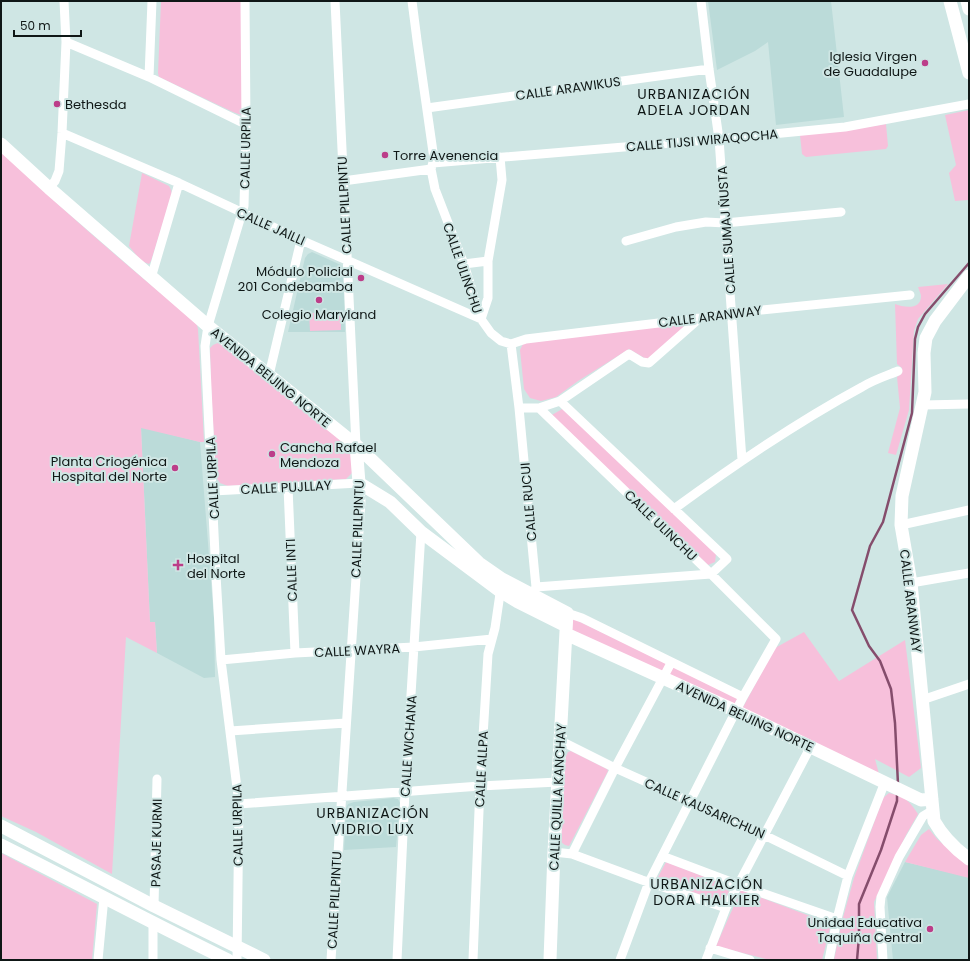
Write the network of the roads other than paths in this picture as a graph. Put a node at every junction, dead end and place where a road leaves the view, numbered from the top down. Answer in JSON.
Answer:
{"nodes":[{"id":1,"x":64,"y":1,"type":"edge"},
{"id":2,"x":152,"y":1,"type":"edge"},
{"id":3,"x":245,"y":1,"type":"edge"},
{"id":4,"x":335,"y":1,"type":"edge"},
{"id":5,"x":412,"y":1,"type":"edge"},
{"id":6,"x":701,"y":1,"type":"edge"},
{"id":7,"x":950,"y":1,"type":"edge"},
{"id":8,"x":967,"y":1,"type":"edge"},
{"id":9,"x":969,"y":9,"type":"edge"},
{"id":10,"x":66,"y":42,"type":"junction"},
{"id":11,"x":709,"y":69,"type":"junction"},
{"id":12,"x":969,"y":73,"type":"edge"},
{"id":13,"x":149,"y":77,"type":"junction"},
{"id":14,"x":969,"y":104,"type":"edge"},
{"id":15,"x":427,"y":108,"type":"junction"},
{"id":16,"x":246,"y":125,"type":"junction"},
{"id":17,"x":62,"y":133,"type":"junction"},
{"id":18,"x":720,"y":139,"type":"junction"},
{"id":19,"x":1,"y":144,"type":"edge"},
{"id":20,"x":500,"y":157,"type":"junction"},
{"id":21,"x":432,"y":166,"type":"junction"},
{"id":22,"x":343,"y":181,"type":"junction"},
{"id":23,"x":180,"y":183,"type":"junction"},
{"id":24,"x":49,"y":188,"type":"junction"},
{"id":25,"x":841,"y":212,"type":"dead end"},
{"id":26,"x":242,"y":213,"type":"junction"},
{"id":27,"x":725,"y":223,"type":"junction"},
{"id":28,"x":301,"y":240,"type":"junction"},
{"id":29,"x":626,"y":241,"type":"dead end"},
{"id":30,"x":347,"y":260,"type":"junction"},
{"id":31,"x":488,"y":261,"type":"junction"},
{"id":32,"x":464,"y":264,"type":"junction"},
{"id":33,"x":969,"y":276,"type":"edge"},
{"id":34,"x":151,"y":278,"type":"junction"},
{"id":35,"x":910,"y":295,"type":"dead end"},
{"id":36,"x":732,"y":313,"type":"junction"},
{"id":37,"x":700,"y":318,"type":"junction"},
{"id":38,"x":481,"y":319,"type":"junction"},
{"id":39,"x":208,"y":326,"type":"junction"},
{"id":40,"x":511,"y":344,"type":"junction"},
{"id":41,"x":898,"y":371,"type":"dead end"},
{"id":42,"x":269,"y":375,"type":"junction"},
{"id":43,"x":560,"y":401,"type":"junction"},
{"id":44,"x":969,"y":404,"type":"edge"},
{"id":45,"x":923,"y":405,"type":"junction"},
{"id":46,"x":520,"y":408,"type":"junction"},
{"id":47,"x":539,"y":408,"type":"junction"},
{"id":48,"x":356,"y":445,"type":"junction"},
{"id":49,"x":742,"y":460,"type":"junction"},
{"id":50,"x":359,"y":483,"type":"junction"},
{"id":51,"x":288,"y":487,"type":"junction"},
{"id":52,"x":212,"y":491,"type":"junction"},
{"id":53,"x":674,"y":508,"type":"junction"},
{"id":54,"x":969,"y":510,"type":"edge"},
{"id":55,"x":901,"y":525,"type":"junction"},
{"id":56,"x":421,"y":532,"type":"junction"},
{"id":57,"x":711,"y":574,"type":"junction"},
{"id":58,"x":969,"y":574,"type":"edge"},
{"id":59,"x":911,"y":583,"type":"junction"},
{"id":60,"x":501,"y":585,"type":"junction"},
{"id":61,"x":534,"y":591,"type":"junction"},
{"id":62,"x":567,"y":612,"type":"junction"},
{"id":63,"x":566,"y":630,"type":"junction"},
{"id":64,"x":492,"y":639,"type":"junction"},
{"id":65,"x":414,"y":647,"type":"junction"},
{"id":66,"x":351,"y":650,"type":"junction"},
{"id":67,"x":295,"y":653,"type":"junction"},
{"id":68,"x":221,"y":660,"type":"junction"},
{"id":69,"x":671,"y":663,"type":"junction"},
{"id":70,"x":664,"y":678,"type":"junction"},
{"id":71,"x":969,"y":684,"type":"edge"},
{"id":72,"x":743,"y":697,"type":"junction"},
{"id":73,"x":922,"y":700,"type":"junction"},
{"id":74,"x":736,"y":711,"type":"junction"},
{"id":75,"x":346,"y":723,"type":"junction"},
{"id":76,"x":230,"y":731,"type":"junction"},
{"id":77,"x":561,"y":741,"type":"junction"},
{"id":78,"x":810,"y":746,"type":"junction"},
{"id":79,"x":615,"y":768,"type":"junction"},
{"id":80,"x":157,"y":779,"type":"dead end"},
{"id":81,"x":558,"y":782,"type":"junction"},
{"id":82,"x":480,"y":786,"type":"junction"},
{"id":83,"x":893,"y":786,"type":"junction"},
{"id":84,"x":404,"y":792,"type":"junction"},
{"id":85,"x":341,"y":796,"type":"junction"},
{"id":86,"x":932,"y":799,"type":"junction"},
{"id":87,"x":690,"y":802,"type":"junction"},
{"id":88,"x":239,"y":804,"type":"junction"},
{"id":89,"x":933,"y":813,"type":"junction"},
{"id":90,"x":1,"y":826,"type":"edge"},
{"id":91,"x":764,"y":835,"type":"junction"},
{"id":92,"x":1,"y":845,"type":"edge"},
{"id":93,"x":554,"y":852,"type":"junction"},
{"id":94,"x":572,"y":854,"type":"junction"},
{"id":95,"x":662,"y":856,"type":"junction"},
{"id":96,"x":969,"y":859,"type":"edge"},
{"id":97,"x":848,"y":876,"type":"junction"},
{"id":98,"x":649,"y":882,"type":"junction"},
{"id":99,"x":739,"y":885,"type":"junction"},
{"id":100,"x":104,"y":897,"type":"junction"},
{"id":101,"x":154,"y":906,"type":"junction"},
{"id":102,"x":726,"y":908,"type":"junction"},
{"id":103,"x":838,"y":919,"type":"junction"},
{"id":104,"x":153,"y":924,"type":"junction"},
{"id":105,"x":710,"y":948,"type":"junction"},
{"id":106,"x":237,"y":954,"type":"edge"},
{"id":107,"x":98,"y":960,"type":"edge"},
{"id":108,"x":153,"y":960,"type":"edge"},
{"id":109,"x":228,"y":960,"type":"edge"},
{"id":110,"x":264,"y":960,"type":"edge"},
{"id":111,"x":331,"y":960,"type":"edge"},
{"id":112,"x":397,"y":960,"type":"edge"},
{"id":113,"x":474,"y":960,"type":"edge"},
{"id":114,"x":550,"y":960,"type":"edge"},
{"id":115,"x":620,"y":960,"type":"edge"},
{"id":116,"x":706,"y":960,"type":"edge"},
{"id":117,"x":750,"y":960,"type":"edge"},
{"id":118,"x":829,"y":960,"type":"edge"},
{"id":119,"x":883,"y":960,"type":"edge"}],
"edges":[{"from":1,"to":10,"type":"street"},
{"from":2,"to":13,"type":"street"},
{"from":3,"to":16,"type":"street","name":"CALLE URPILA"},
{"from":4,"to":22,"type":"street","name":"CALLE PILLPINTU"},
{"from":5,"to":15,"type":"street","name":"CALLE ULINCHU"},
{"from":6,"to":11,"type":"street","name":"CALLE SUMAJ ÑUSTA"},
{"from":7,"to":12,"type":"street"},
{"from":8,"to":9,"type":"street"},
{"from":10,"to":13,"type":"street"},
{"from":10,"to":17,"type":"street"},
{"from":11,"to":15,"type":"street","name":"CALLE ARAWIKUS"},
{"from":11,"to":18,"type":"street","name":"CALLE SUMAJ ÑUSTA"},
{"from":13,"to":16,"type":"street"},
{"from":14,"to":18,"type":"street","name":"CALLE TIJSI WIRAQOCHA"},
{"from":15,"to":21,"type":"street","name":"CALLE ULINCHU"},
{"from":16,"to":26,"type":"street","name":"CALLE URPILA"},
{"from":17,"to":23,"type":"street","name":"CALLE JAILLI"},
{"from":17,"to":24,"type":"street"},
{"from":18,"to":20,"type":"street","name":"CALLE TIJSI WIRAQOCHA"},
{"from":18,"to":27,"type":"street","name":"CALLE SUMAJ ÑUSTA"},
{"from":19,"to":24,"type":"street","name":"AVENIDA BEIJING NORTE"},
{"from":20,"to":21,"type":"street","name":"CALLE TIJSI WIRAQOCHA"},
{"from":20,"to":31,"type":"street"},
{"from":21,"to":22,"type":"street","name":"CALLE TIJSI WIRAQOCHA"},
{"from":21,"to":32,"type":"street","name":"CALLE ULINCHU"},
{"from":22,"to":30,"type":"street","name":"CALLE PILLPINTU"},
{"from":23,"to":26,"type":"street","name":"CALLE JAILLI"},
{"from":23,"to":34,"type":"street"},
{"from":24,"to":34,"type":"street","name":"AVENIDA BEIJING NORTE"},
{"from":25,"to":27,"type":"street"},
{"from":26,"to":28,"type":"street","name":"CALLE JAILLI"},
{"from":26,"to":39,"type":"street","name":"CALLE URPILA"},
{"from":27,"to":29,"type":"street"},
{"from":27,"to":36,"type":"street","name":"CALLE SUMAJ ÑUSTA"},
{"from":28,"to":30,"type":"street","name":"CALLE JAILLI"},
{"from":28,"to":42,"type":"street"},
{"from":30,"to":38,"type":"street","name":"CALLE JAILLI"},
{"from":30,"to":48,"type":"street","name":"CALLE PILLPINTU"},
{"from":31,"to":32,"type":"street"},
{"from":31,"to":38,"type":"street"},
{"from":32,"to":38,"type":"street","name":"CALLE ULINCHU"},
{"from":33,"to":45,"type":"street","name":"CALLE ARANWAY"},
{"from":34,"to":39,"type":"street","name":"AVENIDA BEIJING NORTE"},
{"from":35,"to":36,"type":"street","name":"CALLE ARANWAY"},
{"from":36,"to":37,"type":"street","name":"CALLE ARANWAY"},
{"from":36,"to":49,"type":"street","name":"CALLE SUMAJ ÑUSTA"},
{"from":37,"to":40,"type":"street","name":"CALLE ARANWAY"},
{"from":37,"to":43,"type":"street"},
{"from":38,"to":40,"type":"street","name":"CALLE ULINCHU"},
{"from":39,"to":42,"type":"street","name":"AVENIDA BEIJING NORTE"},
{"from":39,"to":52,"type":"street","name":"CALLE URPILA"},
{"from":40,"to":46,"type":"street"},
{"from":41,"to":49,"type":"street"},
{"from":42,"to":48,"type":"street","name":"AVENIDA BEIJING NORTE"},
{"from":43,"to":47,"type":"street"},
{"from":43,"to":53,"type":"street"},
{"from":44,"to":45,"type":"street"},
{"from":45,"to":55,"type":"street","name":"CALLE ARANWAY"},
{"from":46,"to":47,"type":"street"},
{"from":46,"to":61,"type":"street","name":"CALLE RUCUI"},
{"from":47,"to":57,"type":"street","name":"CALLE ULINCHU"},
{"from":48,"to":50,"type":"street","name":"CALLE PILLPINTU"},
{"from":48,"to":60,"type":"street","name":"AVENIDA BEIJING NORTE"},
{"from":49,"to":53,"type":"street"},
{"from":50,"to":51,"type":"street","name":"CALLE PUJLLAY"},
{"from":50,"to":56,"type":"street","name":"AVENIDA BEIJING NORTE"},
{"from":50,"to":66,"type":"street","name":"CALLE PILLPINTU"},
{"from":51,"to":52,"type":"street","name":"CALLE PUJLLAY"},
{"from":51,"to":67,"type":"street","name":"CALLE INTI"},
{"from":52,"to":68,"type":"street","name":"CALLE URPILA"},
{"from":53,"to":57,"type":"street"},
{"from":54,"to":55,"type":"street"},
{"from":55,"to":59,"type":"street","name":"CALLE ARANWAY"},
{"from":56,"to":60,"type":"street","name":"AVENIDA BEIJING NORTE"},
{"from":56,"to":65,"type":"street","name":"CALLE WICHANA"},
{"from":57,"to":61,"type":"street"},
{"from":57,"to":72,"type":"street","name":"CALLE ULINCHU"},
{"from":58,"to":59,"type":"street"},
{"from":59,"to":73,"type":"street","name":"CALLE ARANWAY"},
{"from":60,"to":61,"type":"street","name":"AVENIDA BEIJING NORTE"},
{"from":60,"to":63,"type":"street","name":"AVENIDA BEIJING NORTE"},
{"from":60,"to":64,"type":"street","name":"CALLE ALLPA"},
{"from":61,"to":62,"type":"street","name":"AVENIDA BEIJING NORTE"},
{"from":62,"to":63,"type":"street"},
{"from":62,"to":69,"type":"street","name":"AVENIDA BEIJING NORTE"},
{"from":63,"to":70,"type":"street","name":"AVENIDA BEIJING NORTE"},
{"from":63,"to":77,"type":"street","name":"CALLE QUILLA KANCHAY"},
{"from":64,"to":65,"type":"street","name":"CALLE WAYRA"},
{"from":64,"to":82,"type":"street","name":"CALLE ALLPA"},
{"from":65,"to":66,"type":"street","name":"CALLE WAYRA"},
{"from":65,"to":84,"type":"street","name":"CALLE WICHANA"},
{"from":66,"to":67,"type":"street","name":"CALLE WAYRA"},
{"from":66,"to":75,"type":"street","name":"CALLE PILLPINTU"},
{"from":67,"to":68,"type":"street","name":"CALLE WAYRA"},
{"from":68,"to":76,"type":"street","name":"CALLE URPILA"},
{"from":69,"to":70,"type":"street"},
{"from":69,"to":72,"type":"street","name":"AVENIDA BEIJING NORTE"},
{"from":70,"to":74,"type":"street","name":"AVENIDA BEIJING NORTE"},
{"from":70,"to":79,"type":"street"},
{"from":71,"to":73,"type":"street"},
{"from":72,"to":74,"type":"street"},
{"from":73,"to":86,"type":"street","name":"CALLE ARANWAY"},
{"from":74,"to":78,"type":"street","name":"AVENIDA BEIJING NORTE"},
{"from":74,"to":87,"type":"street"},
{"from":75,"to":76,"type":"street"},
{"from":75,"to":85,"type":"street","name":"CALLE PILLPINTU"},
{"from":76,"to":88,"type":"street","name":"CALLE URPILA"},
{"from":77,"to":79,"type":"street","name":"CALLE KAUSARICHUN"},
{"from":77,"to":81,"type":"street","name":"CALLE QUILLA KANCHAY"},
{"from":78,"to":83,"type":"street","name":"AVENIDA BEIJING NORTE"},
{"from":78,"to":91,"type":"street"},
{"from":79,"to":87,"type":"street","name":"CALLE KAUSARICHUN"},
{"from":79,"to":94,"type":"street"},
{"from":80,"to":101,"type":"street","name":"PASAJE KURMI"},
{"from":81,"to":82,"type":"street"},
{"from":81,"to":93,"type":"street","name":"CALLE QUILLA KANCHAY"},
{"from":82,"to":84,"type":"street"},
{"from":82,"to":113,"type":"street","name":"CALLE ALLPA"},
{"from":83,"to":86,"type":"street","name":"AVENIDA BEIJING NORTE"},
{"from":83,"to":97,"type":"street"},
{"from":84,"to":85,"type":"street"},
{"from":84,"to":112,"type":"street","name":"CALLE WICHANA"},
{"from":85,"to":88,"type":"street"},
{"from":85,"to":111,"type":"street","name":"CALLE PILLPINTU"},
{"from":86,"to":89,"type":"street","name":"CALLE ARANWAY"},
{"from":87,"to":91,"type":"street","name":"CALLE KAUSARICHUN"},
{"from":87,"to":95,"type":"street"},
{"from":88,"to":106,"type":"street","name":"CALLE URPILA"},
{"from":89,"to":96,"type":"street","name":"CALLE ARANWAY"},
{"from":89,"to":119,"type":"street"},
{"from":90,"to":101,"type":"street"},
{"from":91,"to":97,"type":"street","name":"CALLE KAUSARICHUN"},
{"from":91,"to":99,"type":"street"},
{"from":92,"to":100,"type":"street"},
{"from":93,"to":94,"type":"street"},
{"from":93,"to":114,"type":"street","name":"CALLE QUILLA KANCHAY"},
{"from":94,"to":98,"type":"street"},
{"from":95,"to":98,"type":"street"},
{"from":95,"to":99,"type":"street"},
{"from":97,"to":103,"type":"street"},
{"from":98,"to":102,"type":"street"},
{"from":98,"to":115,"type":"street"},
{"from":99,"to":102,"type":"street"},
{"from":99,"to":103,"type":"street"},
{"from":100,"to":104,"type":"street"},
{"from":100,"to":107,"type":"street"},
{"from":101,"to":106,"type":"street"},
{"from":102,"to":105,"type":"street"},
{"from":103,"to":118,"type":"street"},
{"from":104,"to":108,"type":"street"},
{"from":104,"to":109,"type":"street"},
{"from":105,"to":116,"type":"street"},
{"from":105,"to":117,"type":"street"},
{"from":106,"to":110,"type":"street"}]}
